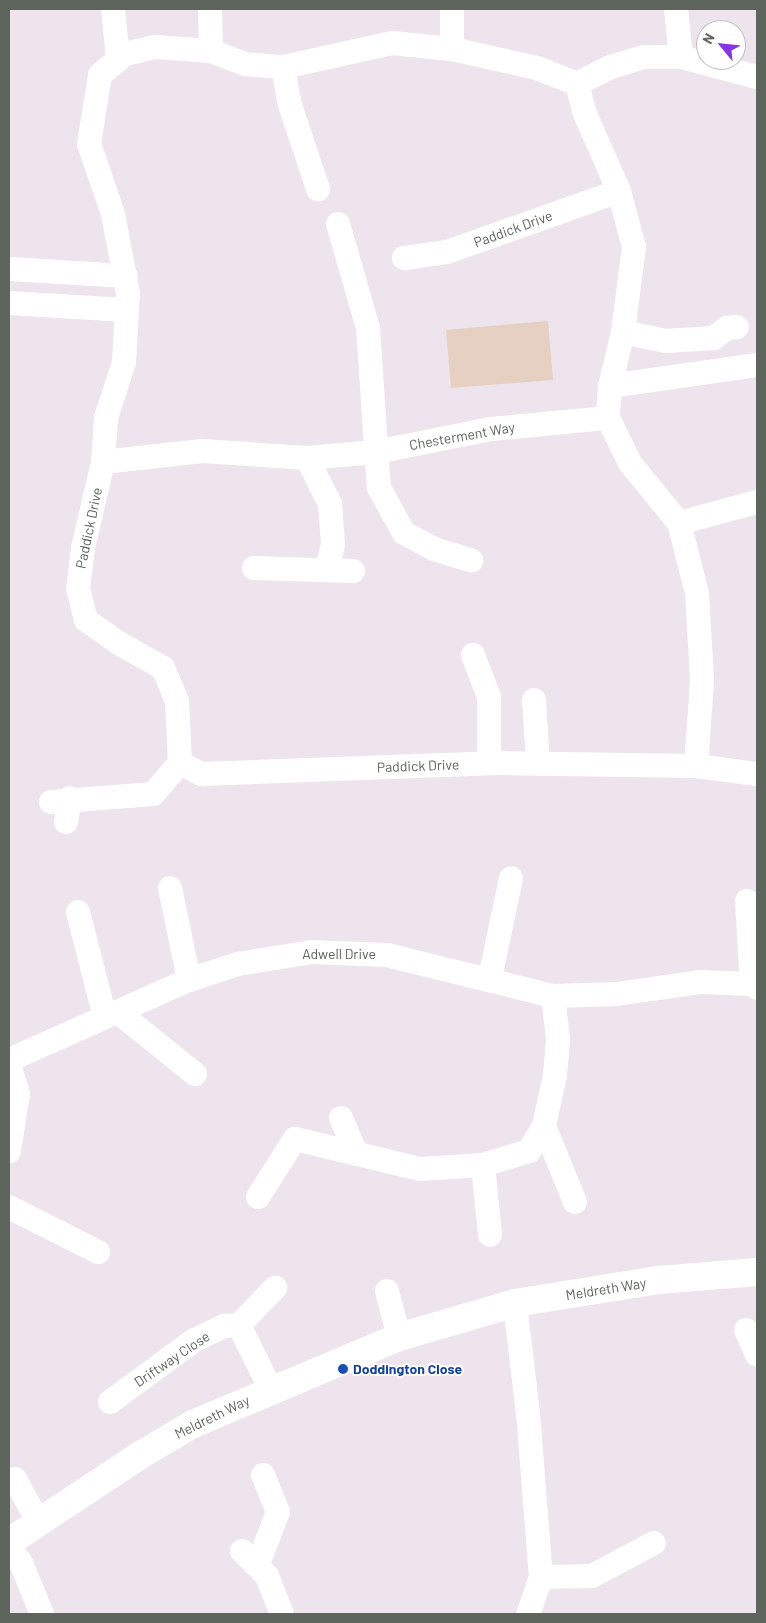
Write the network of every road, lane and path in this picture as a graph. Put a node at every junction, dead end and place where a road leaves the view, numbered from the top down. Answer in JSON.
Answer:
{"nodes":[{"id":1,"x":113,"y":9,"type":"edge"},
{"id":2,"x":210,"y":9,"type":"edge"},
{"id":3,"x":452,"y":9,"type":"edge"},
{"id":4,"x":676,"y":9,"type":"edge"},
{"id":5,"x":452,"y":49,"type":"junction"},
{"id":6,"x":211,"y":51,"type":"junction"},
{"id":7,"x":681,"y":57,"type":"junction"},
{"id":8,"x":118,"y":58,"type":"junction"},
{"id":9,"x":283,"y":67,"type":"junction"},
{"id":10,"x":757,"y":77,"type":"edge"},
{"id":11,"x":578,"y":84,"type":"junction"},
{"id":12,"x":318,"y":189,"type":"dead end"},
{"id":13,"x":619,"y":191,"type":"junction"},
{"id":14,"x":338,"y":224,"type":"dead end"},
{"id":15,"x":404,"y":258,"type":"dead end"},
{"id":16,"x":9,"y":269,"type":"edge"},
{"id":17,"x":126,"y":276,"type":"junction"},
{"id":18,"x":9,"y":303,"type":"edge"},
{"id":19,"x":127,"y":310,"type":"junction"},
{"id":20,"x":737,"y":327,"type":"dead end"},
{"id":21,"x":623,"y":332,"type":"junction"},
{"id":22,"x":757,"y":365,"type":"edge"},
{"id":23,"x":610,"y":386,"type":"junction"},
{"id":24,"x":608,"y":418,"type":"junction"},
{"id":25,"x":376,"y":452,"type":"junction"},
{"id":26,"x":307,"y":458,"type":"junction"},
{"id":27,"x":103,"y":462,"type":"junction"},
{"id":28,"x":757,"y":502,"type":"edge"},
{"id":29,"x":679,"y":523,"type":"junction"},
{"id":30,"x":471,"y":560,"type":"dead end"},
{"id":31,"x":254,"y":568,"type":"dead end"},
{"id":32,"x":327,"y":570,"type":"junction"},
{"id":33,"x":353,"y":571,"type":"dead end"},
{"id":34,"x":473,"y":655,"type":"dead end"},
{"id":35,"x":534,"y":700,"type":"dead end"},
{"id":36,"x":180,"y":763,"type":"junction"},
{"id":37,"x":489,"y":763,"type":"junction"},
{"id":38,"x":538,"y":764,"type":"junction"},
{"id":39,"x":696,"y":766,"type":"junction"},
{"id":40,"x":757,"y":774,"type":"edge"},
{"id":41,"x":66,"y":822,"type":"dead end"},
{"id":42,"x":511,"y":878,"type":"dead end"},
{"id":43,"x":170,"y":888,"type":"dead end"},
{"id":44,"x":747,"y":901,"type":"dead end"},
{"id":45,"x":78,"y":912,"type":"dead end"},
{"id":46,"x":490,"y":978,"type":"junction"},
{"id":47,"x":189,"y":980,"type":"junction"},
{"id":48,"x":755,"y":986,"type":"edge"},
{"id":49,"x":553,"y":996,"type":"junction"},
{"id":50,"x":111,"y":1014,"type":"junction"},
{"id":51,"x":9,"y":1060,"type":"edge"},
{"id":52,"x":9,"y":1064,"type":"edge"},
{"id":53,"x":196,"y":1074,"type":"dead end"},
{"id":54,"x":341,"y":1118,"type":"dead end"},
{"id":55,"x":544,"y":1126,"type":"junction"},
{"id":56,"x":9,"y":1151,"type":"edge"},
{"id":57,"x":356,"y":1154,"type":"junction"},
{"id":58,"x":483,"y":1166,"type":"junction"},
{"id":59,"x":258,"y":1197,"type":"dead end"},
{"id":60,"x":575,"y":1202,"type":"dead end"},
{"id":61,"x":9,"y":1207,"type":"edge"},
{"id":62,"x":490,"y":1235,"type":"dead end"},
{"id":63,"x":98,"y":1252,"type":"dead end"},
{"id":64,"x":757,"y":1272,"type":"edge"},
{"id":65,"x":275,"y":1288,"type":"dead end"},
{"id":66,"x":387,"y":1291,"type":"dead end"},
{"id":67,"x":515,"y":1303,"type":"junction"},
{"id":68,"x":238,"y":1325,"type":"junction"},
{"id":69,"x":746,"y":1330,"type":"dead end"},
{"id":70,"x":399,"y":1338,"type":"junction"},
{"id":71,"x":757,"y":1355,"type":"edge"},
{"id":72,"x":271,"y":1390,"type":"junction"},
{"id":73,"x":110,"y":1402,"type":"dead end"},
{"id":74,"x":263,"y":1475,"type":"dead end"},
{"id":75,"x":15,"y":1479,"type":"dead end"},
{"id":76,"x":39,"y":1523,"type":"junction"},
{"id":77,"x":9,"y":1542,"type":"edge"},
{"id":78,"x":654,"y":1543,"type":"dead end"},
{"id":79,"x":9,"y":1547,"type":"edge"},
{"id":80,"x":541,"y":1577,"type":"junction"},
{"id":81,"x":42,"y":1614,"type":"edge"},
{"id":82,"x":282,"y":1614,"type":"edge"},
{"id":83,"x":528,"y":1614,"type":"edge"}],
"edges":[{"from":1,"to":8,"type":"street"},
{"from":2,"to":6,"type":"street"},
{"from":3,"to":5,"type":"street"},
{"from":4,"to":7,"type":"street"},
{"from":5,"to":9,"type":"street","name":"Paddick Drive"},
{"from":5,"to":11,"type":"street","name":"Paddick Drive"},
{"from":6,"to":8,"type":"street","name":"Paddick Drive"},
{"from":6,"to":9,"type":"street","name":"Paddick Drive"},
{"from":7,"to":10,"type":"street"},
{"from":7,"to":11,"type":"street"},
{"from":8,"to":17,"type":"street","name":"Paddick Drive"},
{"from":9,"to":12,"type":"street"},
{"from":11,"to":13,"type":"street"},
{"from":13,"to":15,"type":"street","name":"Paddick Drive"},
{"from":13,"to":21,"type":"street"},
{"from":14,"to":25,"type":"street"},
{"from":16,"to":17,"type":"street"},
{"from":17,"to":19,"type":"street","name":"Paddick Drive"},
{"from":18,"to":19,"type":"street"},
{"from":19,"to":27,"type":"street","name":"Paddick Drive"},
{"from":20,"to":21,"type":"street"},
{"from":21,"to":23,"type":"street"},
{"from":22,"to":23,"type":"street"},
{"from":23,"to":24,"type":"street"},
{"from":24,"to":25,"type":"street","name":"Chesterment Way"},
{"from":24,"to":29,"type":"street"},
{"from":25,"to":26,"type":"street","name":"Chesterment Way"},
{"from":25,"to":30,"type":"street"},
{"from":26,"to":27,"type":"street","name":"Chesterment Way"},
{"from":26,"to":32,"type":"street"},
{"from":27,"to":36,"type":"street","name":"Paddick Drive"},
{"from":28,"to":29,"type":"street"},
{"from":29,"to":39,"type":"street"},
{"from":31,"to":32,"type":"street"},
{"from":32,"to":33,"type":"street"},
{"from":34,"to":37,"type":"street"},
{"from":35,"to":38,"type":"street"},
{"from":36,"to":37,"type":"street","name":"Paddick Drive"},
{"from":36,"to":41,"type":"street"},
{"from":37,"to":38,"type":"street","name":"Paddick Drive"},
{"from":38,"to":39,"type":"street","name":"Paddick Drive"},
{"from":39,"to":40,"type":"street","name":"Paddick Drive"},
{"from":42,"to":46,"type":"street"},
{"from":43,"to":47,"type":"street"},
{"from":44,"to":48,"type":"street","name":"Adwell Drive"},
{"from":45,"to":50,"type":"street"},
{"from":46,"to":47,"type":"street","name":"Adwell Drive"},
{"from":46,"to":49,"type":"street","name":"Adwell Drive"},
{"from":47,"to":50,"type":"street","name":"Adwell Drive"},
{"from":48,"to":49,"type":"street","name":"Adwell Drive"},
{"from":49,"to":55,"type":"street"},
{"from":50,"to":51,"type":"street","name":"Adwell Drive"},
{"from":50,"to":53,"type":"street"},
{"from":52,"to":56,"type":"street"},
{"from":54,"to":57,"type":"street"},
{"from":55,"to":58,"type":"street"},
{"from":55,"to":60,"type":"street"},
{"from":57,"to":58,"type":"street"},
{"from":57,"to":59,"type":"street"},
{"from":58,"to":62,"type":"street"},
{"from":61,"to":63,"type":"street"},
{"from":64,"to":67,"type":"street","name":"Meldreth Way"},
{"from":65,"to":68,"type":"street"},
{"from":66,"to":70,"type":"street"},
{"from":67,"to":70,"type":"street","name":"Meldreth Way"},
{"from":67,"to":80,"type":"street"},
{"from":68,"to":72,"type":"street"},
{"from":68,"to":73,"type":"street","name":"Driftway Close"},
{"from":69,"to":71,"type":"street"},
{"from":70,"to":72,"type":"street","name":"Meldreth Way"},
{"from":72,"to":76,"type":"street","name":"Meldreth Way"},
{"from":74,"to":82,"type":"street"},
{"from":75,"to":76,"type":"street"},
{"from":76,"to":77,"type":"street","name":"Meldreth Way"},
{"from":78,"to":80,"type":"street"},
{"from":79,"to":81,"type":"street"},
{"from":80,"to":83,"type":"street"}]}
